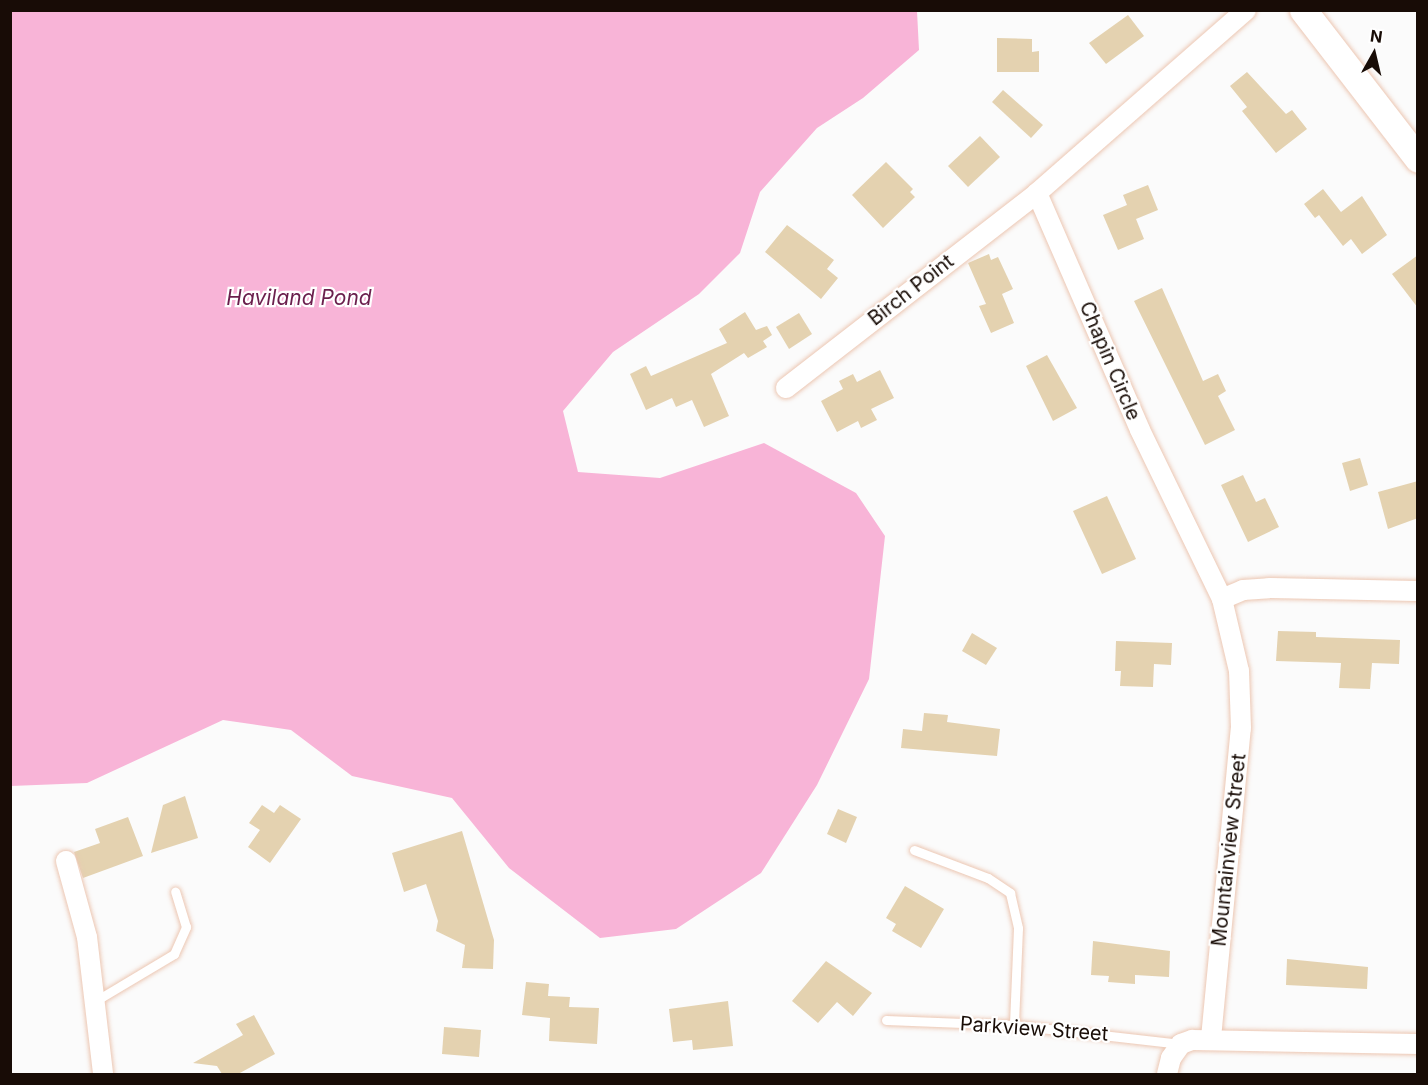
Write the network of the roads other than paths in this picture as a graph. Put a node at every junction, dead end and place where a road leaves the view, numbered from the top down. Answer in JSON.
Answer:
{"nodes":[{"id":1,"x":1246,"y":10,"type":"edge"},
{"id":2,"x":1303,"y":10,"type":"edge"},
{"id":3,"x":1418,"y":159,"type":"edge"},
{"id":4,"x":1037,"y":193,"type":"junction"},
{"id":5,"x":786,"y":388,"type":"dead end"},
{"id":6,"x":1418,"y":591,"type":"edge"},
{"id":7,"x":1222,"y":599,"type":"junction"},
{"id":8,"x":914,"y":850,"type":"dead end"},
{"id":9,"x":66,"y":861,"type":"dead end"},
{"id":10,"x":175,"y":892,"type":"dead end"},
{"id":11,"x":97,"y":1000,"type":"junction"},
{"id":12,"x":886,"y":1020,"type":"dead end"},
{"id":13,"x":1014,"y":1025,"type":"junction"},
{"id":14,"x":1211,"y":1038,"type":"junction"},
{"id":15,"x":1181,"y":1044,"type":"junction"},
{"id":16,"x":1418,"y":1044,"type":"edge"},
{"id":17,"x":103,"y":1074,"type":"edge"},
{"id":18,"x":1167,"y":1074,"type":"edge"}],
"edges":[{"from":1,"to":4,"type":"street"},
{"from":2,"to":3,"type":"main road"},
{"from":4,"to":5,"type":"street","name":"Birch Point"},
{"from":4,"to":7,"type":"street","name":"Chapin Circle"},
{"from":6,"to":7,"type":"street"},
{"from":7,"to":14,"type":"street","name":"Mountainview Street"},
{"from":8,"to":13,"type":"lane"},
{"from":9,"to":11,"type":"street"},
{"from":10,"to":11,"type":"lane"},
{"from":11,"to":17,"type":"street"},
{"from":12,"to":13,"type":"lane","name":"Parkview Street"},
{"from":13,"to":15,"type":"lane","name":"Parkview Street"},
{"from":14,"to":15,"type":"street"},
{"from":14,"to":16,"type":"street"},
{"from":15,"to":18,"type":"street"}]}
